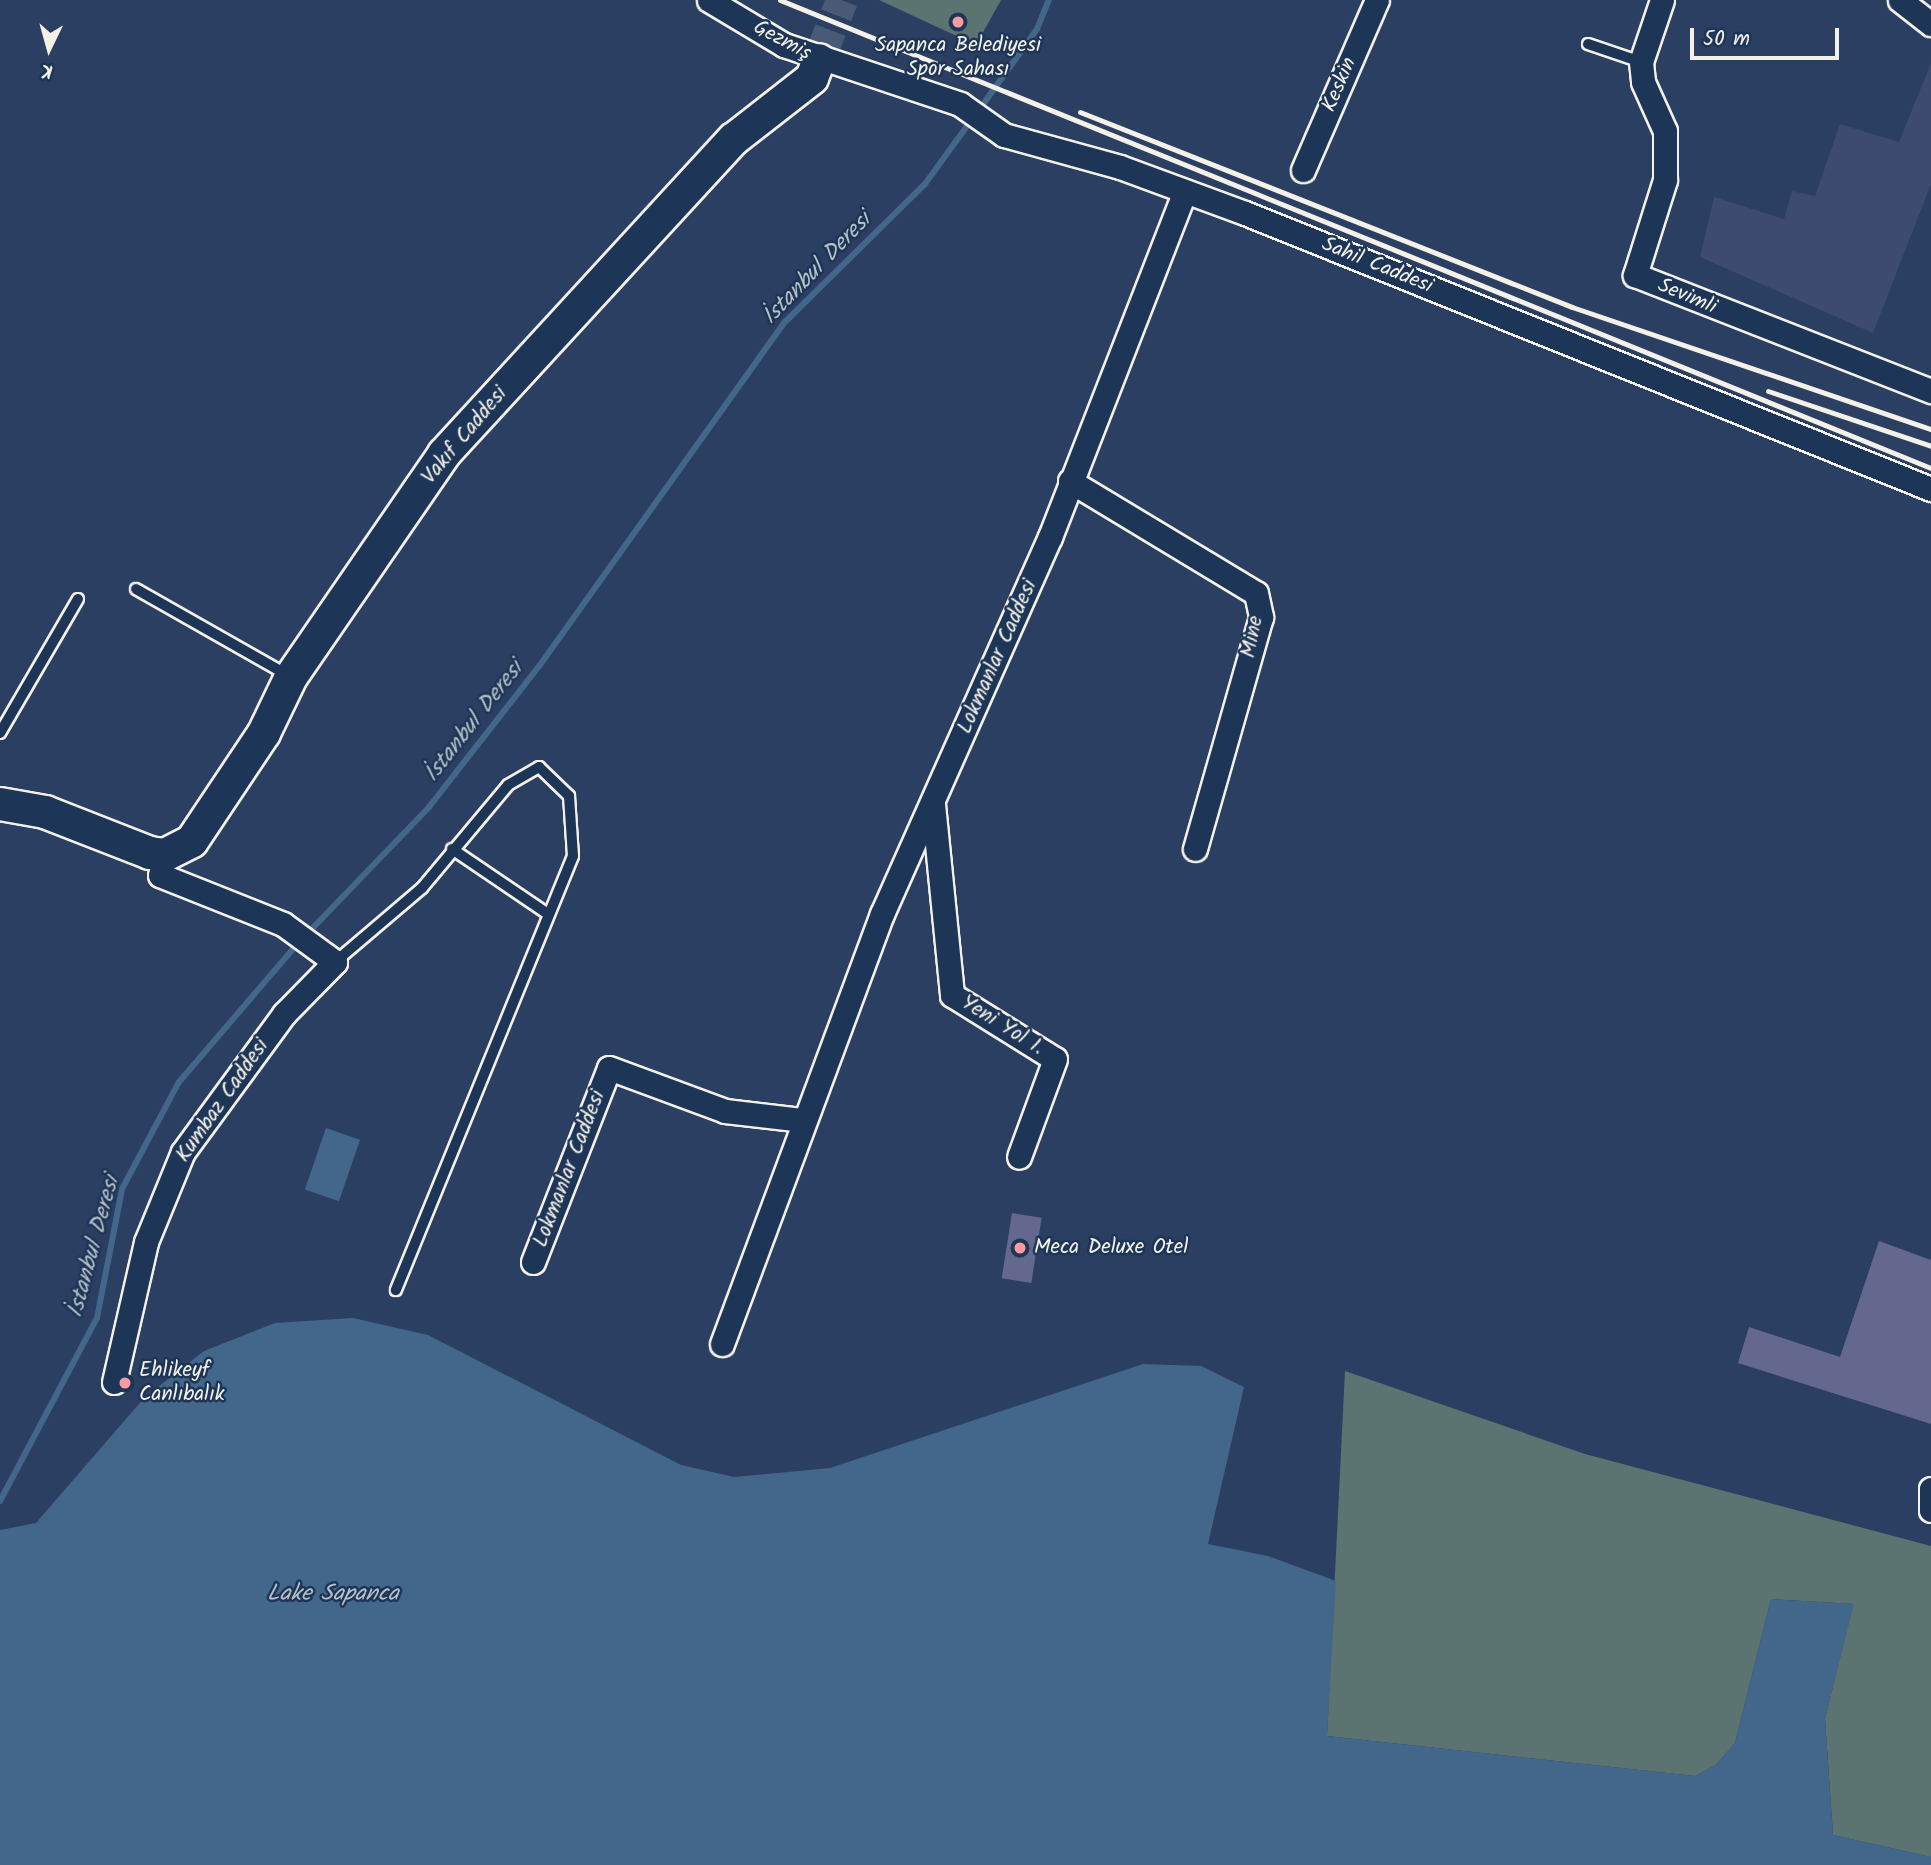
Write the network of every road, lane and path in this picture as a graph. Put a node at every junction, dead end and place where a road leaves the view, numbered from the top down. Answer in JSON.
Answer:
{"nodes":[{"id":1,"x":709,"y":0,"type":"edge"},
{"id":2,"x":1377,"y":0,"type":"edge"},
{"id":3,"x":1662,"y":0,"type":"edge"},
{"id":4,"x":1900,"y":0,"type":"edge"},
{"id":5,"x":1931,"y":24,"type":"edge"},
{"id":6,"x":1588,"y":44,"type":"dead end"},
{"id":7,"x":819,"y":60,"type":"junction"},
{"id":8,"x":1641,"y":62,"type":"junction"},
{"id":9,"x":1303,"y":170,"type":"dead end"},
{"id":10,"x":1185,"y":191,"type":"junction"},
{"id":11,"x":1931,"y":391,"type":"edge"},
{"id":12,"x":1070,"y":481,"type":"junction"},
{"id":13,"x":1931,"y":489,"type":"edge"},
{"id":14,"x":136,"y":589,"type":"dead end"},
{"id":15,"x":78,"y":599,"type":"dead end"},
{"id":16,"x":291,"y":677,"type":"junction"},
{"id":17,"x":0,"y":733,"type":"edge"},
{"id":18,"x":933,"y":803,"type":"junction"},
{"id":19,"x":0,"y":804,"type":"edge"},
{"id":20,"x":452,"y":849,"type":"junction"},
{"id":21,"x":1195,"y":849,"type":"dead end"},
{"id":22,"x":165,"y":855,"type":"junction"},
{"id":23,"x":548,"y":914,"type":"junction"},
{"id":24,"x":335,"y":962,"type":"junction"},
{"id":25,"x":803,"y":1119,"type":"junction"},
{"id":26,"x":1019,"y":1157,"type":"dead end"},
{"id":27,"x":533,"y":1262,"type":"dead end"},
{"id":28,"x":396,"y":1290,"type":"dead end"},
{"id":29,"x":722,"y":1343,"type":"dead end"},
{"id":30,"x":114,"y":1382,"type":"dead end"},
{"id":31,"x":1931,"y":1489,"type":"edge"},
{"id":32,"x":1931,"y":1510,"type":"edge"}],
"edges":[{"from":1,"to":7,"type":"street","name":"Gezmiş"},
{"from":2,"to":9,"type":"street","name":"Keskin"},
{"from":3,"to":8,"type":"street"},
{"from":4,"to":5,"type":"street"},
{"from":6,"to":8,"type":"lane"},
{"from":7,"to":10,"type":"street","name":"Sahil Caddesi"},
{"from":7,"to":16,"type":"street","name":"Vakıf Caddesi"},
{"from":8,"to":11,"type":"street","name":"Sevimli"},
{"from":10,"to":12,"type":"street","name":"Lokmanlar Caddesi"},
{"from":10,"to":13,"type":"street","name":"Sahil Caddesi"},
{"from":12,"to":18,"type":"street","name":"Lokmanlar Caddesi"},
{"from":12,"to":21,"type":"street","name":"Mine"},
{"from":14,"to":16,"type":"lane"},
{"from":15,"to":17,"type":"lane"},
{"from":16,"to":22,"type":"street","name":"Vakıf Caddesi"},
{"from":18,"to":25,"type":"street","name":"Lokmanlar Caddesi"},
{"from":18,"to":26,"type":"street","name":"Yeni Yol 1."},
{"from":19,"to":22,"type":"street"},
{"from":20,"to":23,"type":"lane"},
{"from":20,"to":23,"type":"lane"},
{"from":20,"to":24,"type":"lane"},
{"from":22,"to":24,"type":"street"},
{"from":23,"to":28,"type":"lane"},
{"from":24,"to":30,"type":"street","name":"Kumbaz Caddesi"},
{"from":25,"to":27,"type":"street","name":"Lokmanlar Caddesi"},
{"from":25,"to":29,"type":"street","name":"Lokmanlar Caddesi"},
{"from":31,"to":32,"type":"street"}]}
